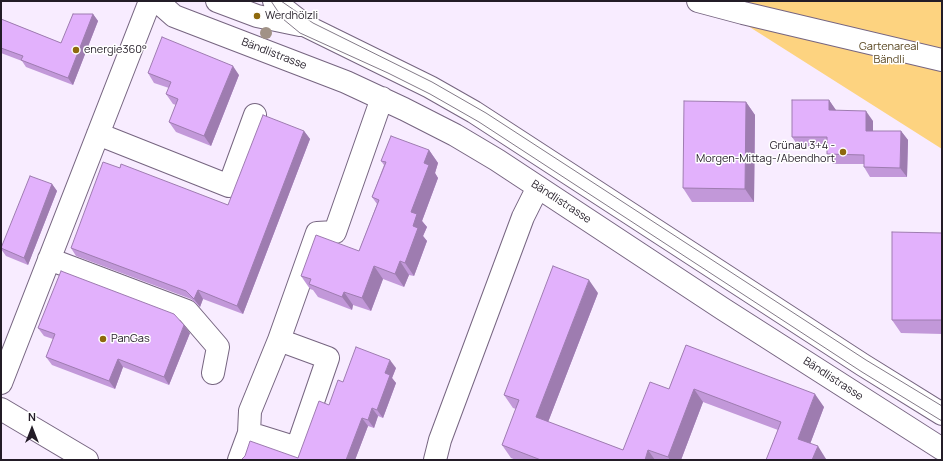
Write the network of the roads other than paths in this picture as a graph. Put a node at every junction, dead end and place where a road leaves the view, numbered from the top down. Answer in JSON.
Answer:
{"nodes":[{"id":1,"x":150,"y":1,"type":"edge"},
{"id":2,"x":157,"y":1,"type":"edge"},
{"id":3,"x":217,"y":1,"type":"edge"},
{"id":4,"x":274,"y":1,"type":"edge"},
{"id":5,"x":698,"y":1,"type":"edge"},
{"id":6,"x":306,"y":26,"type":"junction"},
{"id":7,"x":942,"y":60,"type":"edge"},
{"id":8,"x":382,"y":98,"type":"junction"},
{"id":9,"x":255,"y":115,"type":"dead end"},
{"id":10,"x":98,"y":134,"type":"junction"},
{"id":11,"x":538,"y":187,"type":"junction"},
{"id":12,"x":49,"y":259,"type":"junction"},
{"id":13,"x":279,"y":340,"type":"junction"},
{"id":14,"x":212,"y":373,"type":"dead end"},
{"id":15,"x":1,"y":383,"type":"edge"},
{"id":16,"x":1,"y":409,"type":"edge"},
{"id":17,"x":942,"y":414,"type":"edge"},
{"id":18,"x":249,"y":433,"type":"junction"},
{"id":19,"x":942,"y":449,"type":"edge"},
{"id":20,"x":87,"y":460,"type":"edge"},
{"id":21,"x":238,"y":460,"type":"edge"},
{"id":22,"x":435,"y":460,"type":"edge"}],
"edges":[{"from":1,"to":10,"type":"street"},
{"from":2,"to":8,"type":"street","name":"Bändlistrasse"},
{"from":3,"to":6,"type":"street"},
{"from":4,"to":6,"type":"street"},
{"from":5,"to":7,"type":"street"},
{"from":6,"to":17,"type":"street"},
{"from":8,"to":11,"type":"street","name":"Bändlistrasse"},
{"from":8,"to":13,"type":"street"},
{"from":9,"to":10,"type":"street"},
{"from":10,"to":12,"type":"street"},
{"from":11,"to":19,"type":"street","name":"Bändlistrasse"},
{"from":11,"to":22,"type":"street"},
{"from":12,"to":14,"type":"street"},
{"from":12,"to":15,"type":"street"},
{"from":13,"to":18,"type":"street"},
{"from":13,"to":18,"type":"street"},
{"from":16,"to":20,"type":"street"},
{"from":18,"to":21,"type":"street"}]}
